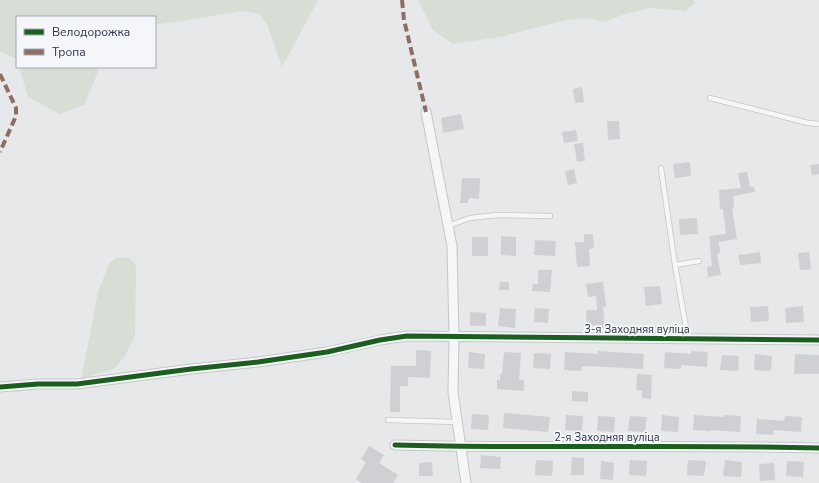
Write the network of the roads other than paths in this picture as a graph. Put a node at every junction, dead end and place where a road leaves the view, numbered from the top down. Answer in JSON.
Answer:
{"nodes":[{"id":1,"x":710,"y":98,"type":"dead end"},
{"id":2,"x":426,"y":112,"type":"dead end"},
{"id":3,"x":819,"y":124,"type":"edge"},
{"id":4,"x":661,"y":168,"type":"dead end"},
{"id":5,"x":550,"y":216,"type":"dead end"},
{"id":6,"x":448,"y":226,"type":"junction"},
{"id":7,"x":699,"y":261,"type":"dead end"},
{"id":8,"x":675,"y":265,"type":"junction"},
{"id":9,"x":454,"y":337,"type":"junction"},
{"id":10,"x":688,"y":339,"type":"junction"},
{"id":11,"x":819,"y":340,"type":"edge"},
{"id":12,"x":0,"y":387,"type":"edge"},
{"id":13,"x":388,"y":420,"type":"dead end"},
{"id":14,"x":457,"y":422,"type":"junction"},
{"id":15,"x":395,"y":445,"type":"dead end"},
{"id":16,"x":460,"y":447,"type":"junction"},
{"id":17,"x":819,"y":448,"type":"edge"},
{"id":18,"x":466,"y":483,"type":"edge"}],
"edges":[{"from":1,"to":3,"type":"lane"},
{"from":2,"to":6,"type":"street"},
{"from":4,"to":8,"type":"lane"},
{"from":5,"to":6,"type":"lane"},
{"from":6,"to":9,"type":"street"},
{"from":7,"to":8,"type":"lane"},
{"from":8,"to":10,"type":"lane"},
{"from":9,"to":10,"type":"street","name":"3-я Заходняя вуліца"},
{"from":9,"to":12,"type":"street","name":"3-я Заходняя вуліца"},
{"from":9,"to":14,"type":"street"},
{"from":10,"to":11,"type":"street","name":"3-я Заходняя вуліца"},
{"from":13,"to":14,"type":"lane"},
{"from":14,"to":16,"type":"street"},
{"from":15,"to":16,"type":"street","name":"2-я Заходняя вуліца"},
{"from":16,"to":17,"type":"street","name":"2-я Заходняя вуліца"},
{"from":16,"to":18,"type":"street"}]}
